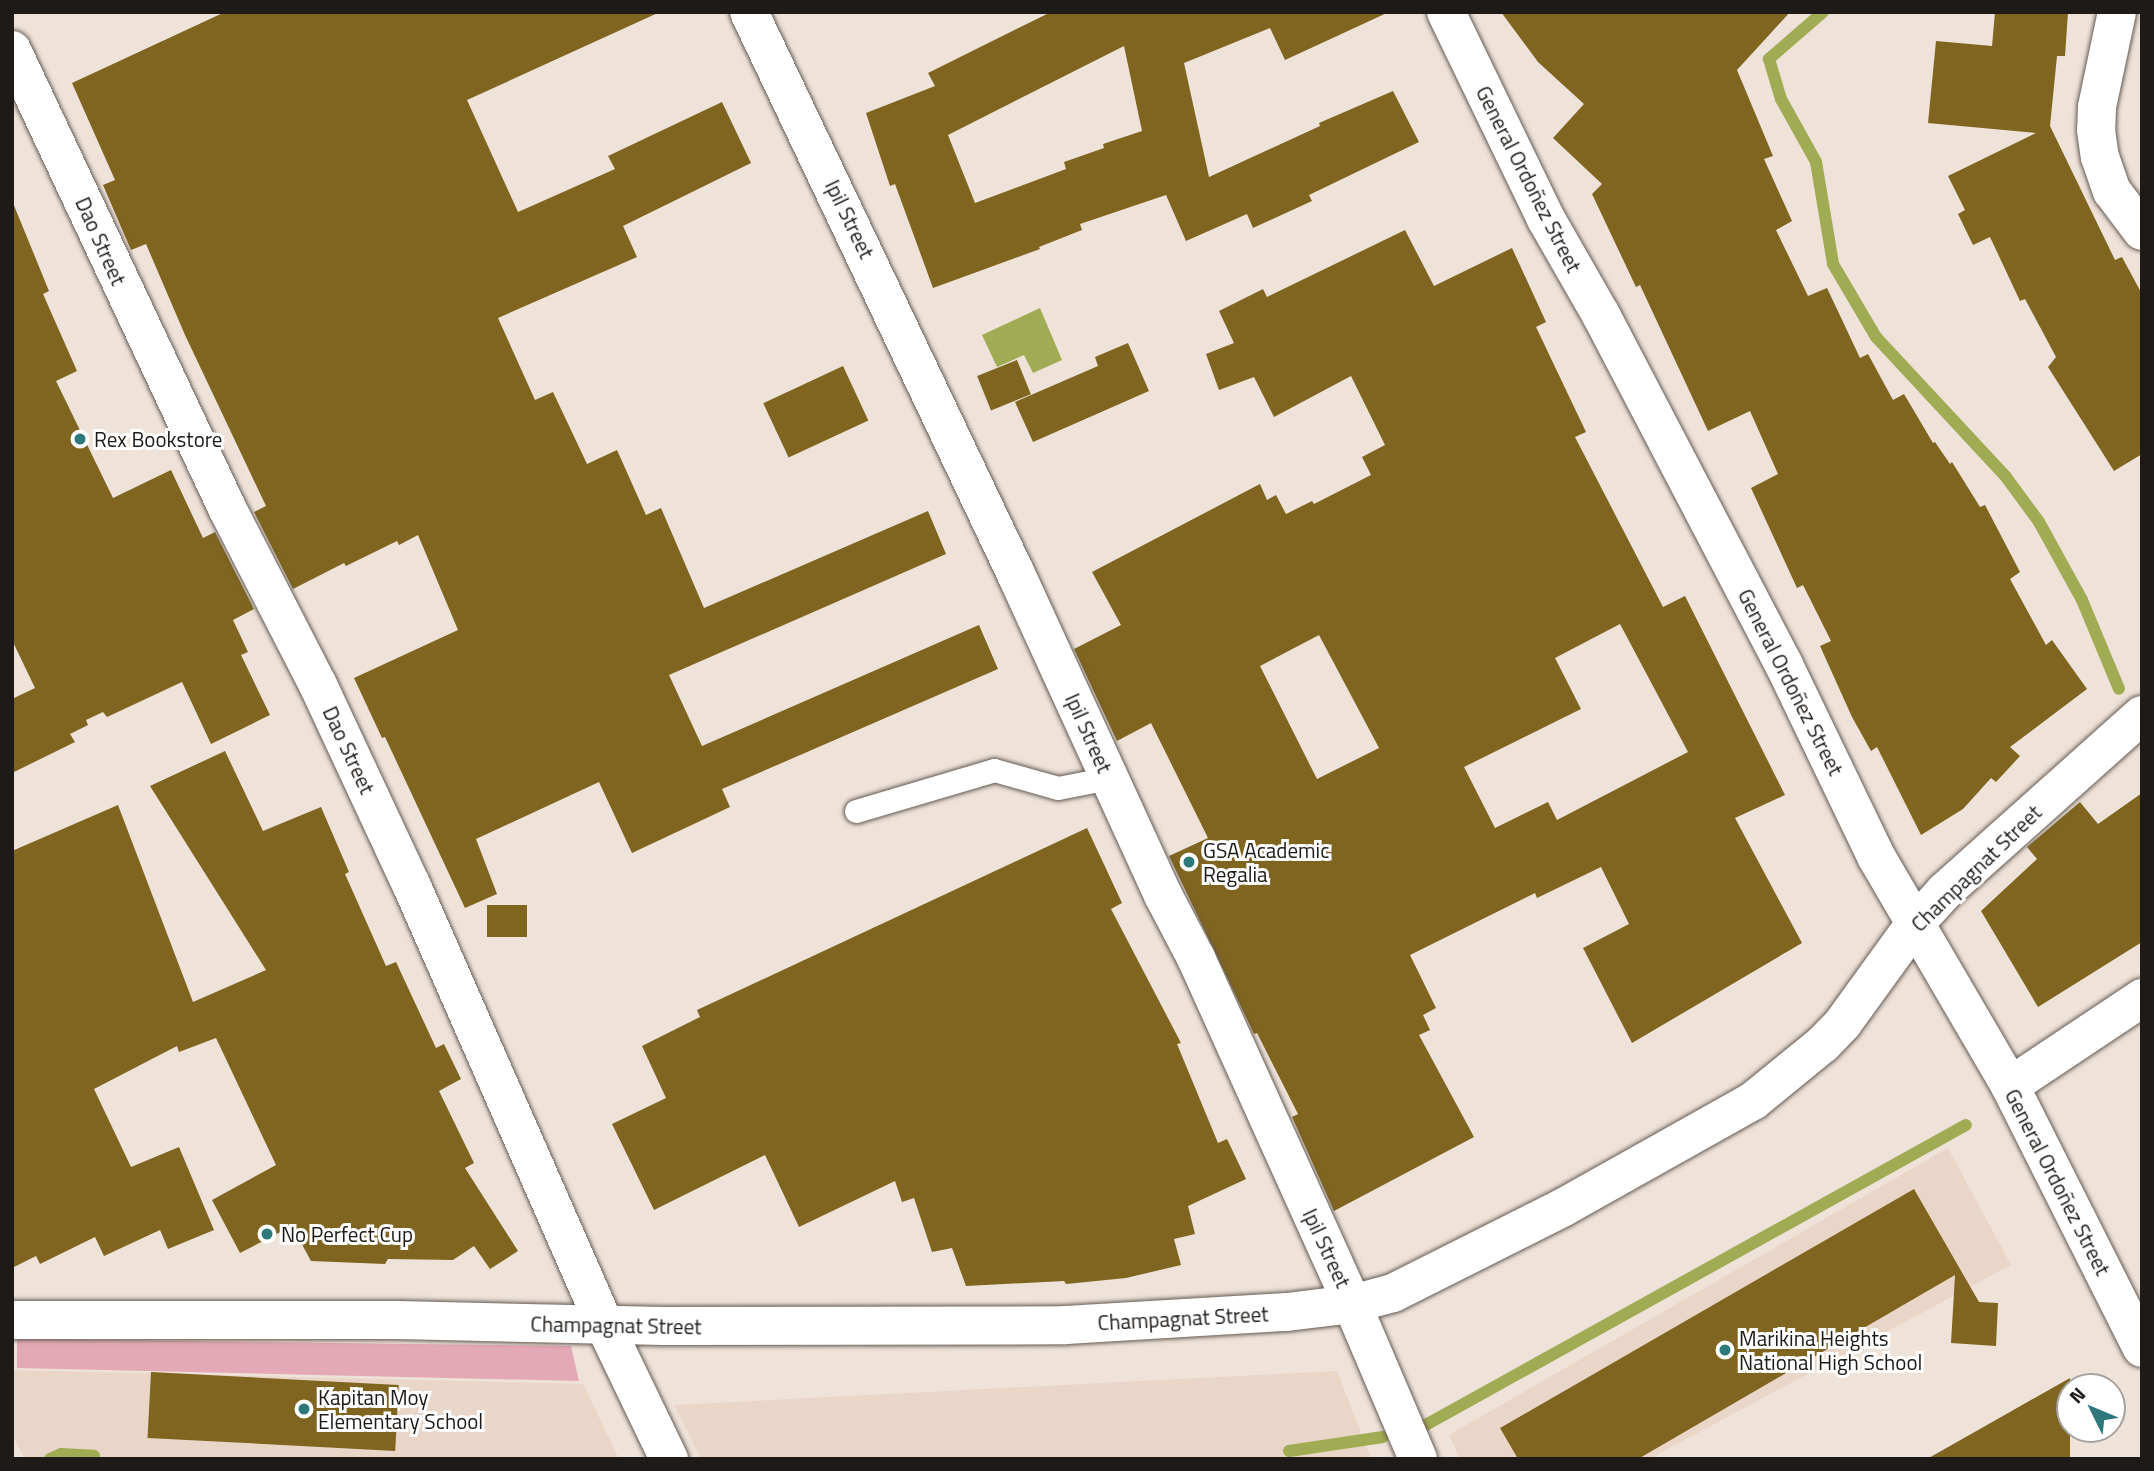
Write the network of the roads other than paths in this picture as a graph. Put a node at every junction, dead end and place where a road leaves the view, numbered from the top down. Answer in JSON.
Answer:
{"nodes":[{"id":1,"x":750,"y":12,"type":"edge"},
{"id":2,"x":1446,"y":12,"type":"edge"},
{"id":3,"x":2117,"y":12,"type":"edge"},
{"id":4,"x":12,"y":50,"type":"edge"},
{"id":5,"x":2142,"y":231,"type":"edge"},
{"id":6,"x":2142,"y":715,"type":"edge"},
{"id":7,"x":1109,"y":778,"type":"junction"},
{"id":8,"x":856,"y":811,"type":"dead end"},
{"id":9,"x":1914,"y":925,"type":"junction"},
{"id":10,"x":2142,"y":998,"type":"edge"},
{"id":11,"x":2010,"y":1086,"type":"junction"},
{"id":12,"x":1352,"y":1304,"type":"junction"},
{"id":13,"x":12,"y":1320,"type":"edge"},
{"id":14,"x":604,"y":1324,"type":"junction"},
{"id":15,"x":2142,"y":1348,"type":"edge"},
{"id":16,"x":669,"y":1459,"type":"edge"},
{"id":17,"x":1418,"y":1459,"type":"edge"}],
"edges":[{"from":1,"to":7,"type":"street","name":"Ipil Street"},
{"from":2,"to":9,"type":"street","name":"General Ordoñez Street"},
{"from":3,"to":5,"type":"street"},
{"from":4,"to":14,"type":"street","name":"Dao Street"},
{"from":6,"to":9,"type":"street","name":"Champagnat Street"},
{"from":7,"to":8,"type":"lane"},
{"from":7,"to":12,"type":"street","name":"Ipil Street"},
{"from":9,"to":11,"type":"street","name":"General Ordoñez Street"},
{"from":9,"to":12,"type":"street","name":"Champagnat Street"},
{"from":10,"to":11,"type":"street"},
{"from":11,"to":15,"type":"street","name":"General Ordoñez Street"},
{"from":12,"to":14,"type":"street","name":"Champagnat Street"},
{"from":12,"to":17,"type":"street","name":"Ipil Street"},
{"from":13,"to":14,"type":"street","name":"Champagnat Street"},
{"from":14,"to":16,"type":"street","name":"Dao Street"}]}
